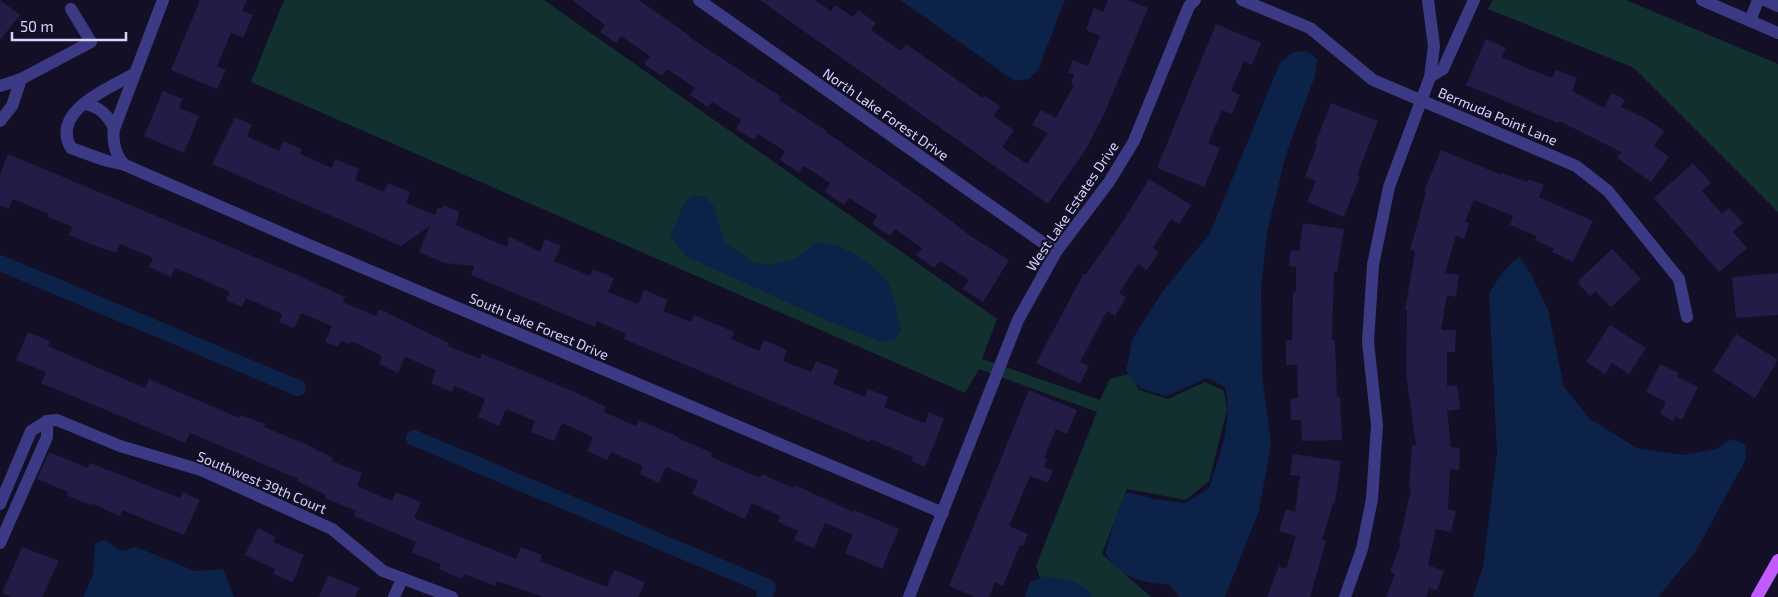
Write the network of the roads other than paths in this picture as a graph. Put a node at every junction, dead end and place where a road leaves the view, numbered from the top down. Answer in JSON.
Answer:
{"nodes":[{"id":1,"x":163,"y":0,"type":"edge"},
{"id":2,"x":699,"y":0,"type":"edge"},
{"id":3,"x":1195,"y":0,"type":"edge"},
{"id":4,"x":1242,"y":0,"type":"edge"},
{"id":5,"x":1428,"y":0,"type":"edge"},
{"id":6,"x":1474,"y":0,"type":"edge"},
{"id":7,"x":1702,"y":0,"type":"edge"},
{"id":8,"x":1758,"y":0,"type":"edge"},
{"id":9,"x":1765,"y":0,"type":"edge"},
{"id":10,"x":69,"y":5,"type":"edge"},
{"id":11,"x":1778,"y":6,"type":"edge"},
{"id":12,"x":1750,"y":21,"type":"junction"},
{"id":13,"x":1778,"y":33,"type":"edge"},
{"id":14,"x":134,"y":74,"type":"junction"},
{"id":15,"x":1430,"y":77,"type":"junction"},
{"id":16,"x":21,"y":79,"type":"junction"},
{"id":17,"x":0,"y":86,"type":"edge"},
{"id":18,"x":1421,"y":100,"type":"junction"},
{"id":19,"x":84,"y":104,"type":"junction"},
{"id":20,"x":0,"y":121,"type":"edge"},
{"id":21,"x":114,"y":129,"type":"junction"},
{"id":22,"x":125,"y":165,"type":"junction"},
{"id":23,"x":1056,"y":252,"type":"junction"},
{"id":24,"x":1687,"y":317,"type":"dead end"},
{"id":25,"x":47,"y":421,"type":"junction"},
{"id":26,"x":3,"y":488,"type":"edge"},
{"id":27,"x":20,"y":495,"type":"junction"},
{"id":28,"x":0,"y":503,"type":"edge"},
{"id":29,"x":14,"y":508,"type":"junction"},
{"id":30,"x":943,"y":513,"type":"junction"},
{"id":31,"x":0,"y":543,"type":"edge"},
{"id":32,"x":1778,"y":560,"type":"edge"},
{"id":33,"x":402,"y":579,"type":"junction"},
{"id":34,"x":394,"y":597,"type":"edge"},
{"id":35,"x":452,"y":597,"type":"edge"},
{"id":36,"x":908,"y":597,"type":"edge"},
{"id":37,"x":1345,"y":597,"type":"edge"},
{"id":38,"x":1757,"y":597,"type":"edge"}],
"edges":[{"from":1,"to":14,"type":"street"},
{"from":2,"to":23,"type":"street","name":"North Lake Forest Drive"},
{"from":3,"to":23,"type":"street","name":"West Lake Estates Drive"},
{"from":4,"to":18,"type":"street","name":"Bermuda Point Lane"},
{"from":5,"to":15,"type":"street"},
{"from":6,"to":15,"type":"street"},
{"from":7,"to":12,"type":"street"},
{"from":8,"to":12,"type":"street"},
{"from":9,"to":11,"type":"street"},
{"from":10,"to":16,"type":"street"},
{"from":12,"to":13,"type":"street"},
{"from":14,"to":19,"type":"street"},
{"from":14,"to":21,"type":"street"},
{"from":15,"to":18,"type":"street"},
{"from":16,"to":17,"type":"street"},
{"from":16,"to":20,"type":"street"},
{"from":18,"to":24,"type":"street","name":"Bermuda Point Lane"},
{"from":18,"to":37,"type":"street"},
{"from":19,"to":21,"type":"street"},
{"from":19,"to":22,"type":"street","name":"South Lake Forest Drive"},
{"from":21,"to":22,"type":"street"},
{"from":22,"to":30,"type":"street","name":"South Lake Forest Drive"},
{"from":23,"to":30,"type":"street","name":"West Lake Estates Drive"},
{"from":25,"to":26,"type":"street"},
{"from":25,"to":27,"type":"street"},
{"from":25,"to":33,"type":"street","name":"Southwest 39th Court"},
{"from":26,"to":27,"type":"street"},
{"from":26,"to":28,"type":"street"},
{"from":27,"to":29,"type":"street"},
{"from":28,"to":29,"type":"street"},
{"from":29,"to":31,"type":"street"},
{"from":30,"to":36,"type":"street","name":"West Lake Estates Drive"},
{"from":32,"to":38,"type":"main road"},
{"from":33,"to":34,"type":"street"},
{"from":33,"to":35,"type":"street","name":"Southwest 39th Court"}]}
